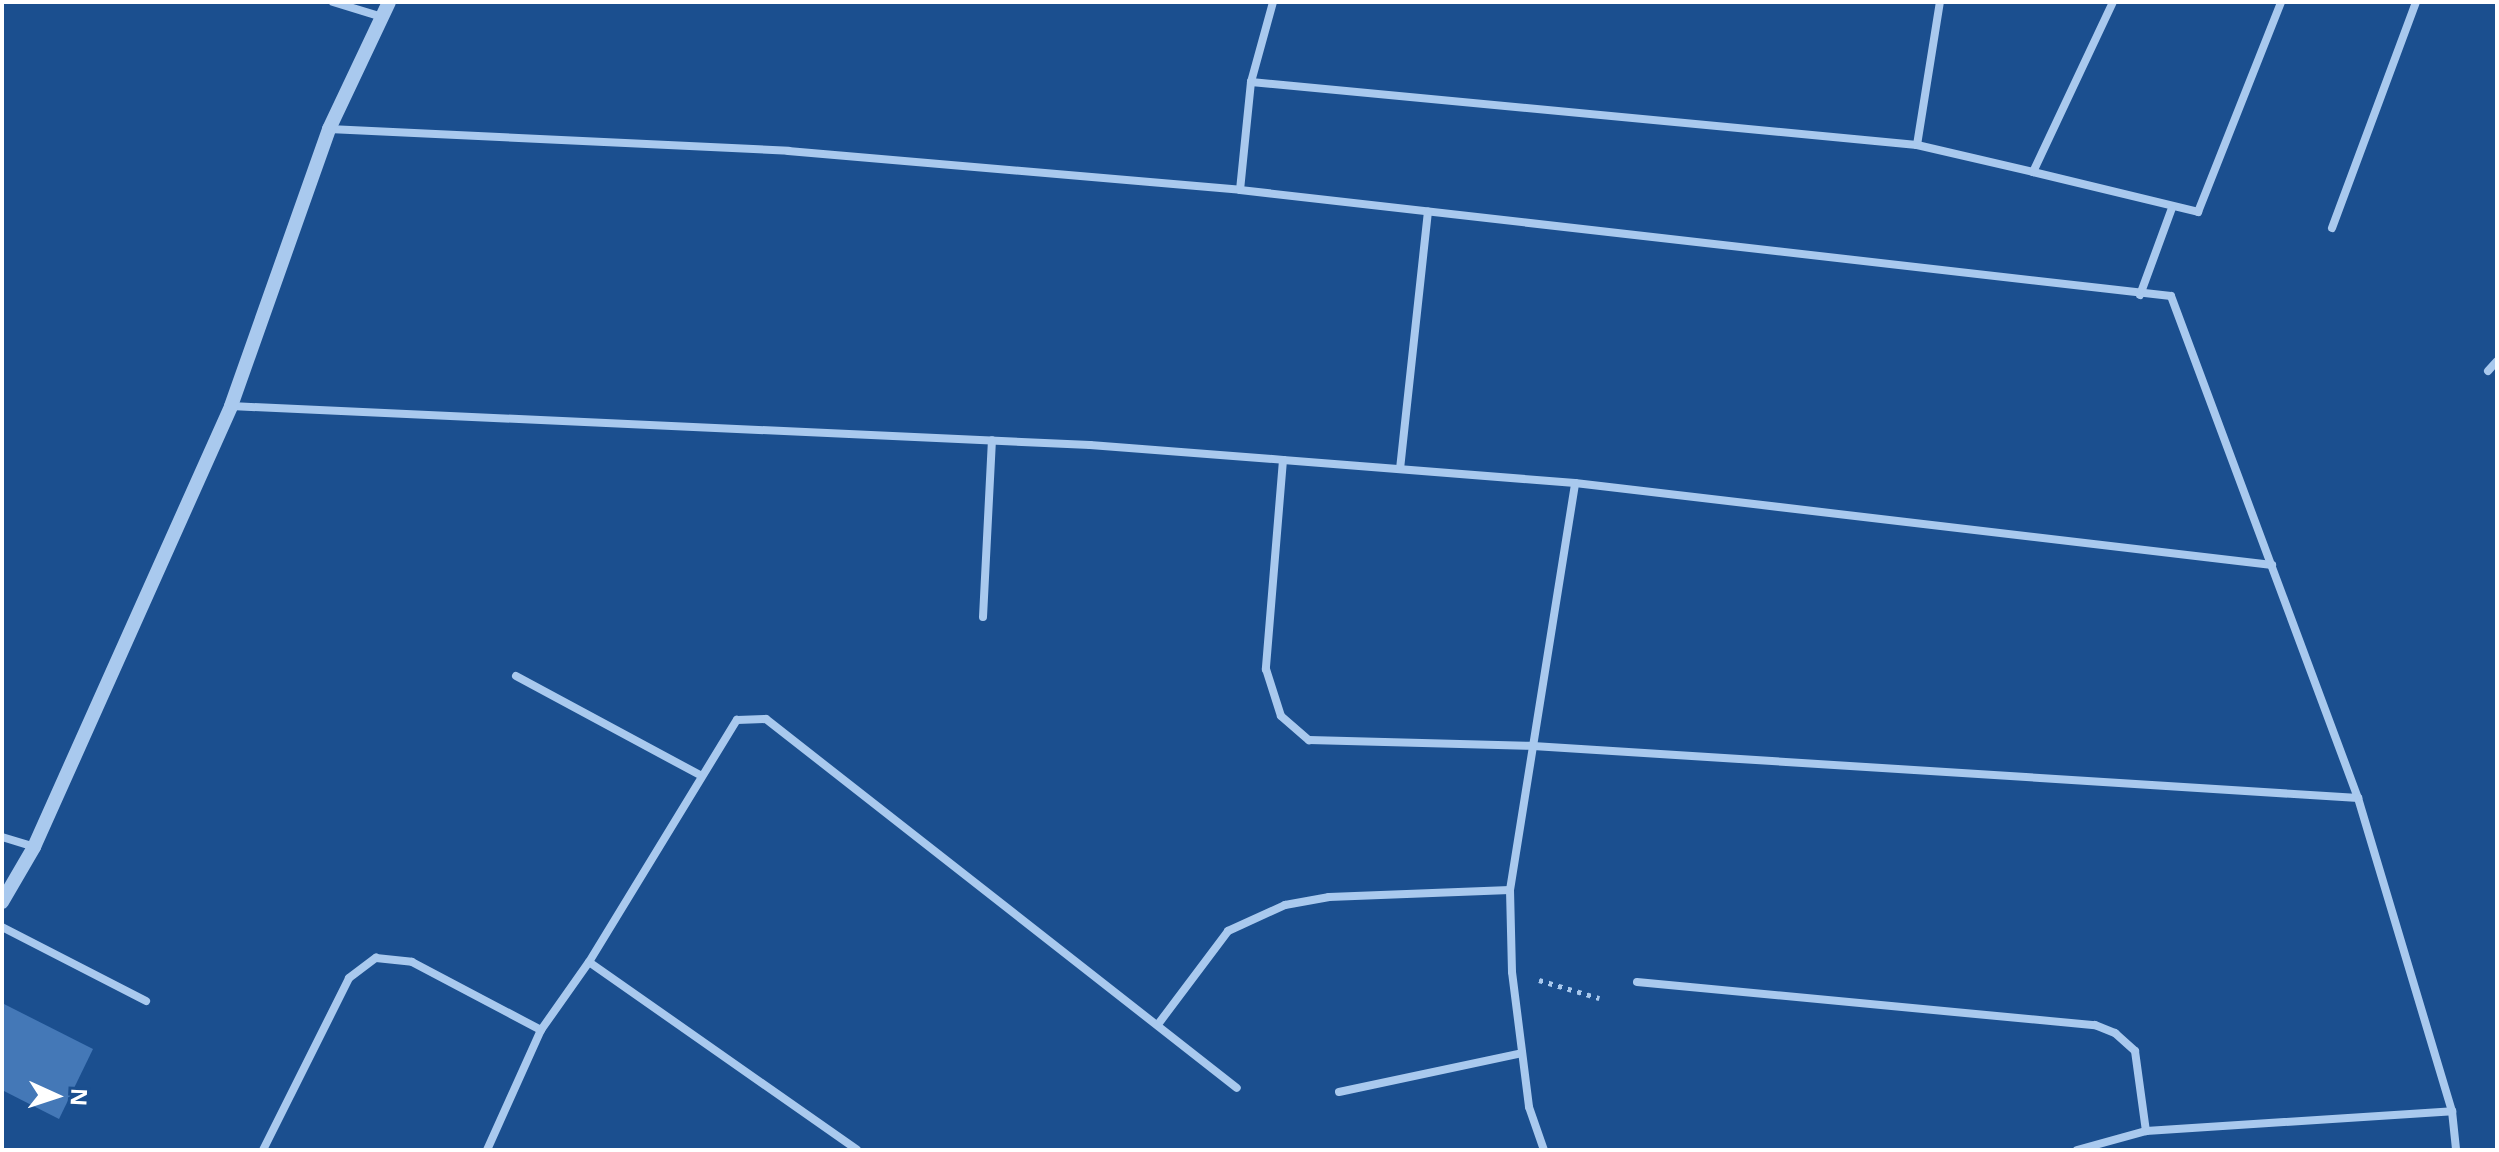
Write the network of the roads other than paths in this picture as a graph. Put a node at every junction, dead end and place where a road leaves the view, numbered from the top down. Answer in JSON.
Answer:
{"nodes":[{"id":1,"x":333,"y":2,"type":"edge"},
{"id":2,"x":389,"y":2,"type":"edge"},
{"id":3,"x":1273,"y":2,"type":"edge"},
{"id":4,"x":1940,"y":2,"type":"edge"},
{"id":5,"x":2113,"y":2,"type":"edge"},
{"id":6,"x":2281,"y":2,"type":"edge"},
{"id":7,"x":2416,"y":2,"type":"edge"},
{"id":8,"x":383,"y":17,"type":"junction"},
{"id":9,"x":1251,"y":82,"type":"junction"},
{"id":10,"x":329,"y":129,"type":"junction"},
{"id":11,"x":1917,"y":145,"type":"junction"},
{"id":12,"x":2033,"y":172,"type":"junction"},
{"id":13,"x":1240,"y":190,"type":"junction"},
{"id":14,"x":2172,"y":208,"type":"junction"},
{"id":15,"x":1428,"y":212,"type":"junction"},
{"id":16,"x":2332,"y":228,"type":"dead end"},
{"id":17,"x":2140,"y":295,"type":"junction"},
{"id":18,"x":2497,"y":361,"type":"edge"},
{"id":19,"x":2488,"y":371,"type":"dead end"},
{"id":20,"x":231,"y":406,"type":"junction"},
{"id":21,"x":992,"y":440,"type":"junction"},
{"id":22,"x":1283,"y":460,"type":"junction"},
{"id":23,"x":1400,"y":469,"type":"junction"},
{"id":24,"x":1575,"y":483,"type":"junction"},
{"id":25,"x":2272,"y":565,"type":"junction"},
{"id":26,"x":983,"y":617,"type":"dead end"},
{"id":27,"x":516,"y":676,"type":"dead end"},
{"id":28,"x":1533,"y":746,"type":"junction"},
{"id":29,"x":700,"y":775,"type":"junction"},
{"id":30,"x":2358,"y":798,"type":"junction"},
{"id":31,"x":2,"y":837,"type":"edge"},
{"id":32,"x":34,"y":847,"type":"junction"},
{"id":33,"x":1510,"y":890,"type":"junction"},
{"id":34,"x":2,"y":902,"type":"edge"},
{"id":35,"x":2,"y":927,"type":"edge"},
{"id":36,"x":589,"y":962,"type":"junction"},
{"id":37,"x":1637,"y":982,"type":"dead end"},
{"id":38,"x":146,"y":1001,"type":"dead end"},
{"id":39,"x":1159,"y":1023,"type":"junction"},
{"id":40,"x":541,"y":1030,"type":"junction"},
{"id":41,"x":1522,"y":1053,"type":"junction"},
{"id":42,"x":1237,"y":1088,"type":"dead end"},
{"id":43,"x":1339,"y":1092,"type":"dead end"},
{"id":44,"x":2452,"y":1111,"type":"junction"},
{"id":45,"x":2146,"y":1131,"type":"junction"},
{"id":46,"x":263,"y":1150,"type":"edge"},
{"id":47,"x":487,"y":1150,"type":"edge"},
{"id":48,"x":857,"y":1150,"type":"edge"},
{"id":49,"x":1544,"y":1150,"type":"edge"},
{"id":50,"x":2077,"y":1150,"type":"edge"},
{"id":51,"x":2456,"y":1150,"type":"edge"}],
"edges":[{"from":1,"to":8,"type":"street"},
{"from":2,"to":8,"type":"street"},
{"from":3,"to":9,"type":"street"},
{"from":4,"to":11,"type":"street"},
{"from":5,"to":12,"type":"street"},
{"from":6,"to":14,"type":"street"},
{"from":7,"to":16,"type":"street"},
{"from":8,"to":10,"type":"street"},
{"from":9,"to":11,"type":"street"},
{"from":9,"to":13,"type":"street"},
{"from":10,"to":13,"type":"street"},
{"from":10,"to":20,"type":"street"},
{"from":11,"to":12,"type":"street"},
{"from":12,"to":14,"type":"street"},
{"from":13,"to":15,"type":"street"},
{"from":14,"to":17,"type":"street"},
{"from":15,"to":17,"type":"street"},
{"from":15,"to":23,"type":"street"},
{"from":17,"to":25,"type":"street"},
{"from":18,"to":19,"type":"street"},
{"from":20,"to":21,"type":"street"},
{"from":20,"to":32,"type":"street"},
{"from":21,"to":22,"type":"street"},
{"from":21,"to":26,"type":"street"},
{"from":22,"to":23,"type":"street"},
{"from":22,"to":28,"type":"street"},
{"from":23,"to":24,"type":"street"},
{"from":24,"to":25,"type":"street"},
{"from":24,"to":28,"type":"street"},
{"from":25,"to":30,"type":"street"},
{"from":27,"to":29,"type":"street"},
{"from":28,"to":30,"type":"street"},
{"from":28,"to":33,"type":"street"},
{"from":29,"to":36,"type":"street"},
{"from":29,"to":39,"type":"street"},
{"from":30,"to":44,"type":"street"},
{"from":31,"to":32,"type":"street"},
{"from":32,"to":34,"type":"street"},
{"from":33,"to":39,"type":"street"},
{"from":33,"to":41,"type":"street"},
{"from":35,"to":38,"type":"street"},
{"from":36,"to":40,"type":"street"},
{"from":36,"to":48,"type":"street"},
{"from":37,"to":45,"type":"street"},
{"from":39,"to":42,"type":"street"},
{"from":40,"to":46,"type":"street"},
{"from":40,"to":47,"type":"street"},
{"from":41,"to":43,"type":"street"},
{"from":41,"to":49,"type":"street"},
{"from":44,"to":45,"type":"street"},
{"from":44,"to":51,"type":"street"},
{"from":45,"to":50,"type":"street"}]}
